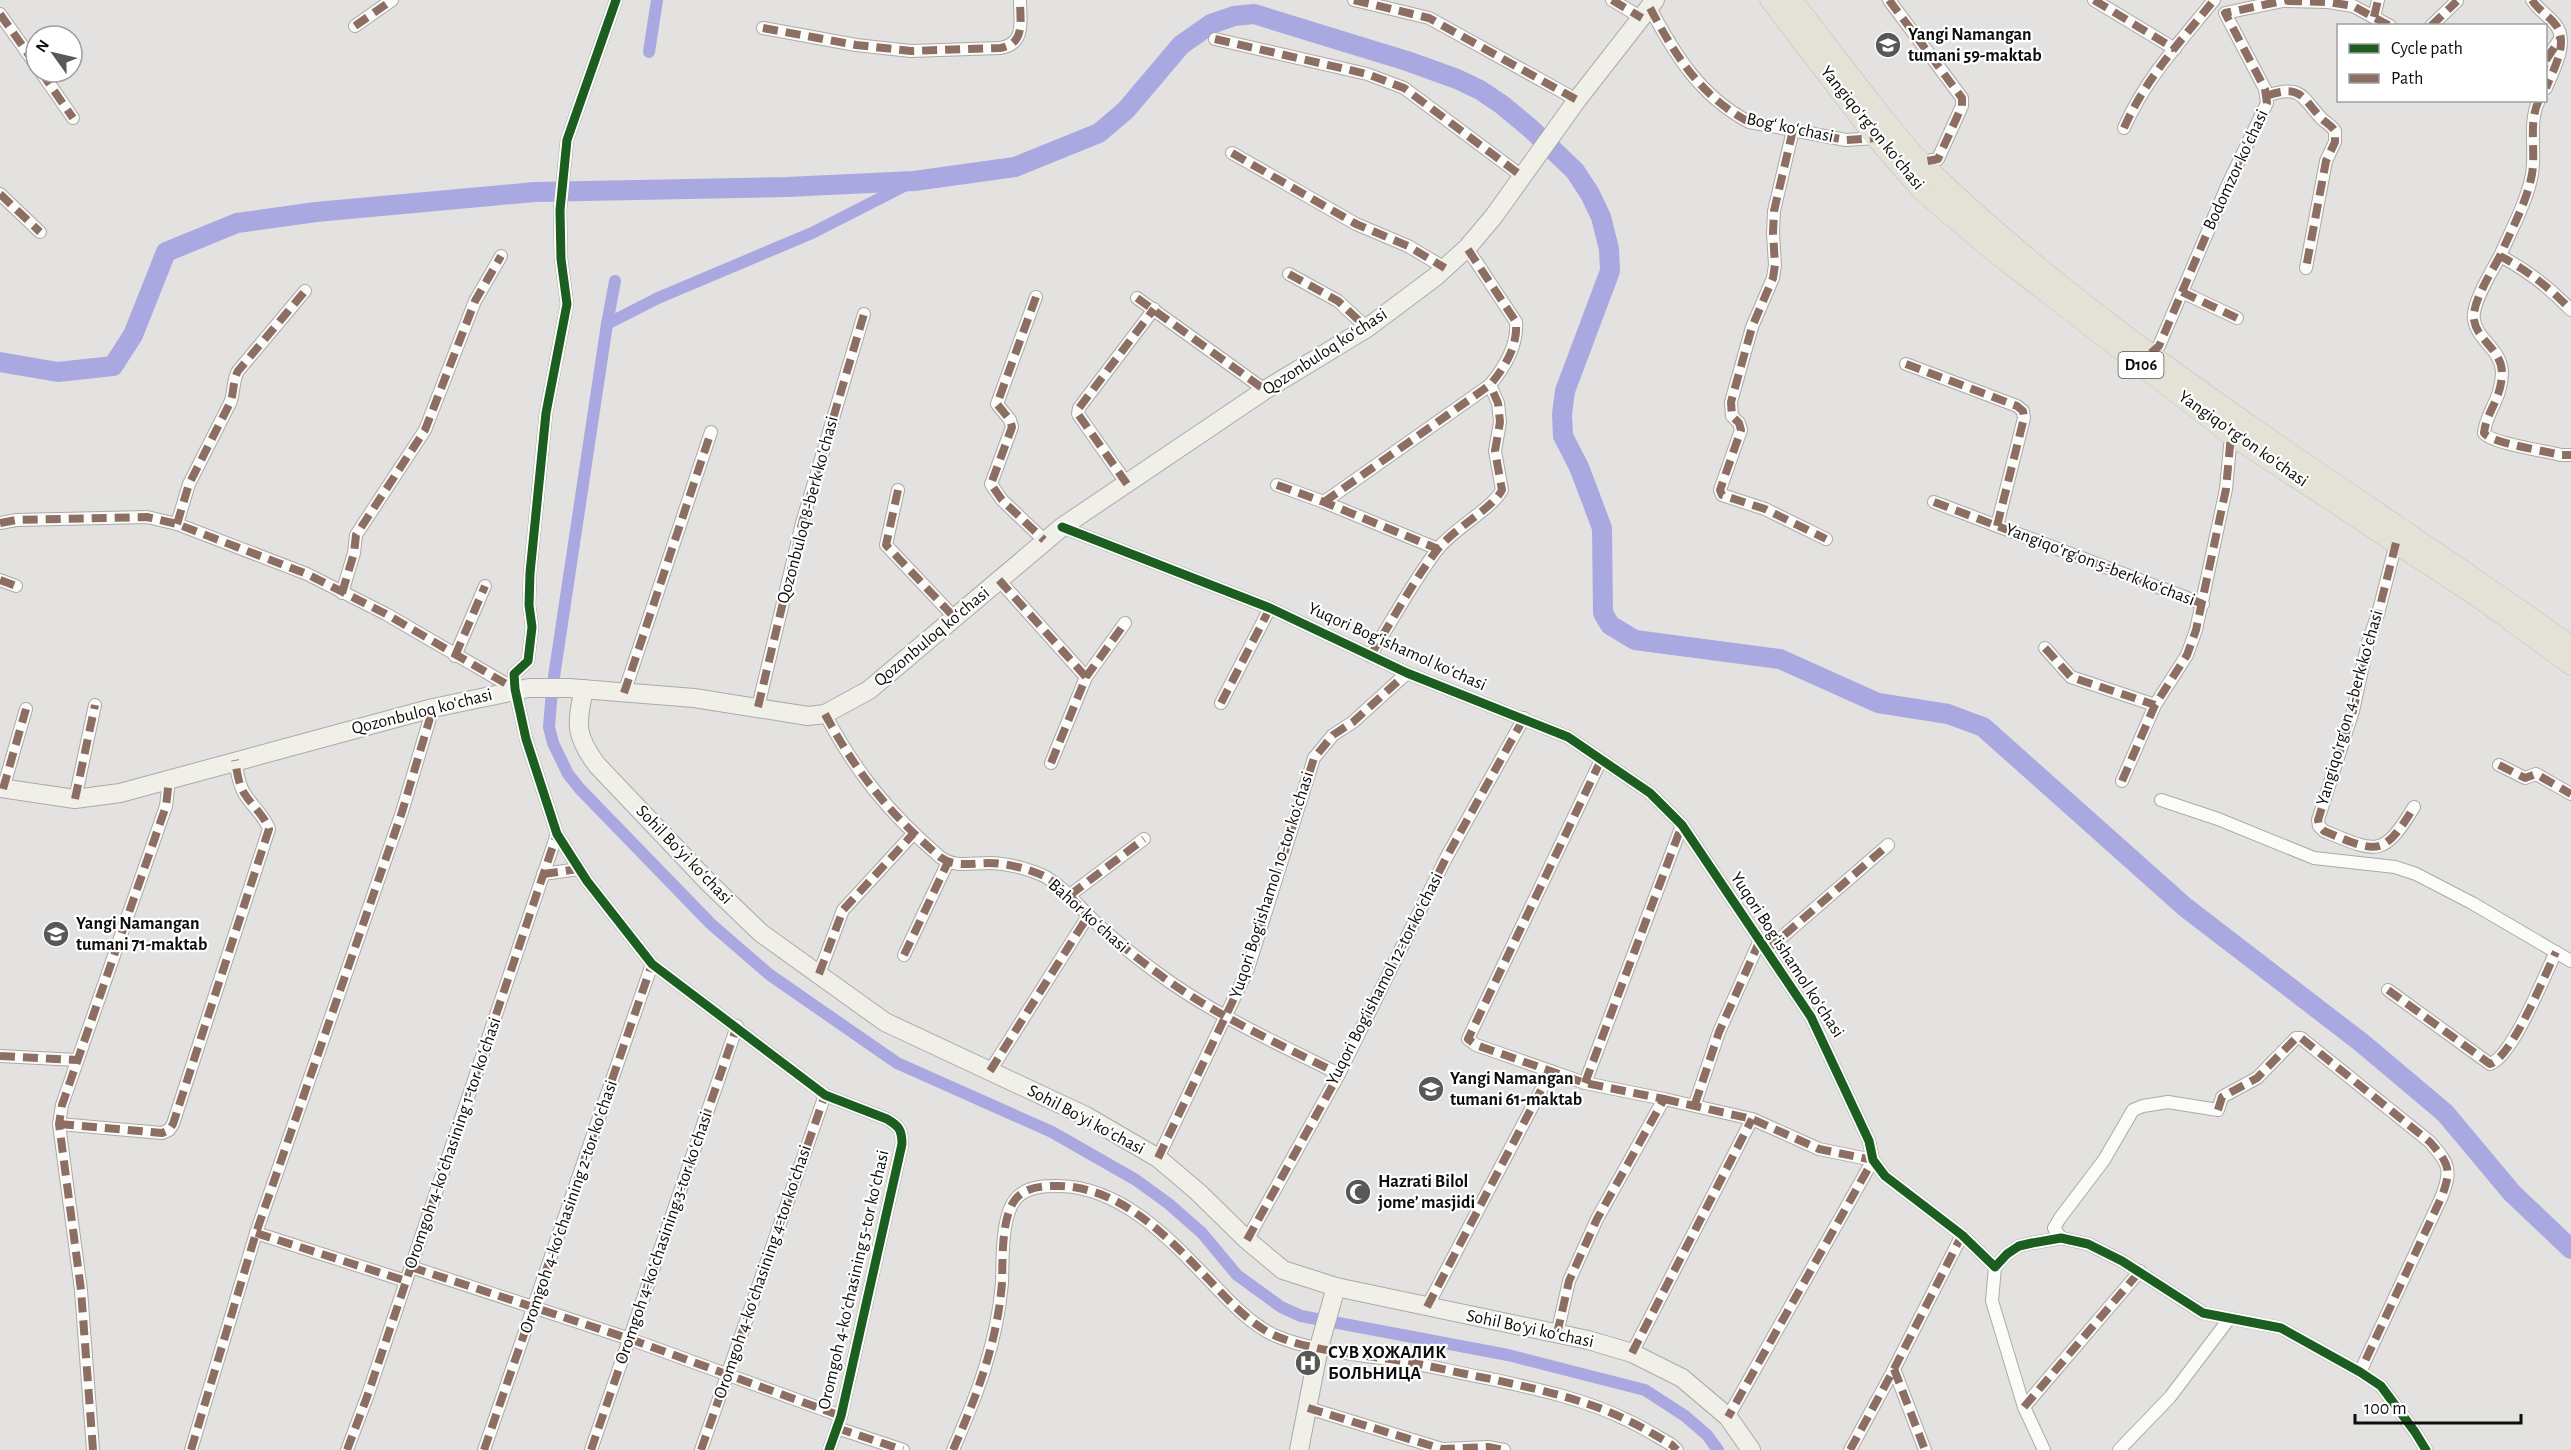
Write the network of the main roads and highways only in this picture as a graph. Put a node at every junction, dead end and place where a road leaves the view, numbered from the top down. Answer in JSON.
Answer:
{"nodes":[{"id":1,"x":1770,"y":0,"type":"edge"},
{"id":2,"x":1792,"y":0,"type":"edge"},
{"id":3,"x":1649,"y":8,"type":"edge"},
{"id":4,"x":2571,"y":646,"type":"edge"},
{"id":5,"x":2571,"y":665,"type":"edge"},
{"id":6,"x":576,"y":689,"type":"junction"},
{"id":7,"x":2,"y":788,"type":"edge"},
{"id":8,"x":1334,"y":1293,"type":"junction"},
{"id":9,"x":1299,"y":1450,"type":"edge"},
{"id":10,"x":1751,"y":1450,"type":"edge"}],
"edges":[{"from":1,"to":5,"type":"main road","name":"Yangiqoʻrgʻon koʻchasi","number":"D106"},
{"from":2,"to":4,"type":"main road","name":"Yangiqoʻrgʻon koʻchasi","number":"D106"},
{"from":3,"to":6,"type":"main road","name":"Qozonbuloq koʻchasi"},
{"from":6,"to":7,"type":"main road","name":"Qozonbuloq koʻchasi"},
{"from":6,"to":8,"type":"main road","name":"Sohil Boʻyi koʻchasi"},
{"from":8,"to":9,"type":"main road"},
{"from":8,"to":10,"type":"main road","name":"Sohil Boʻyi koʻchasi"}]}
